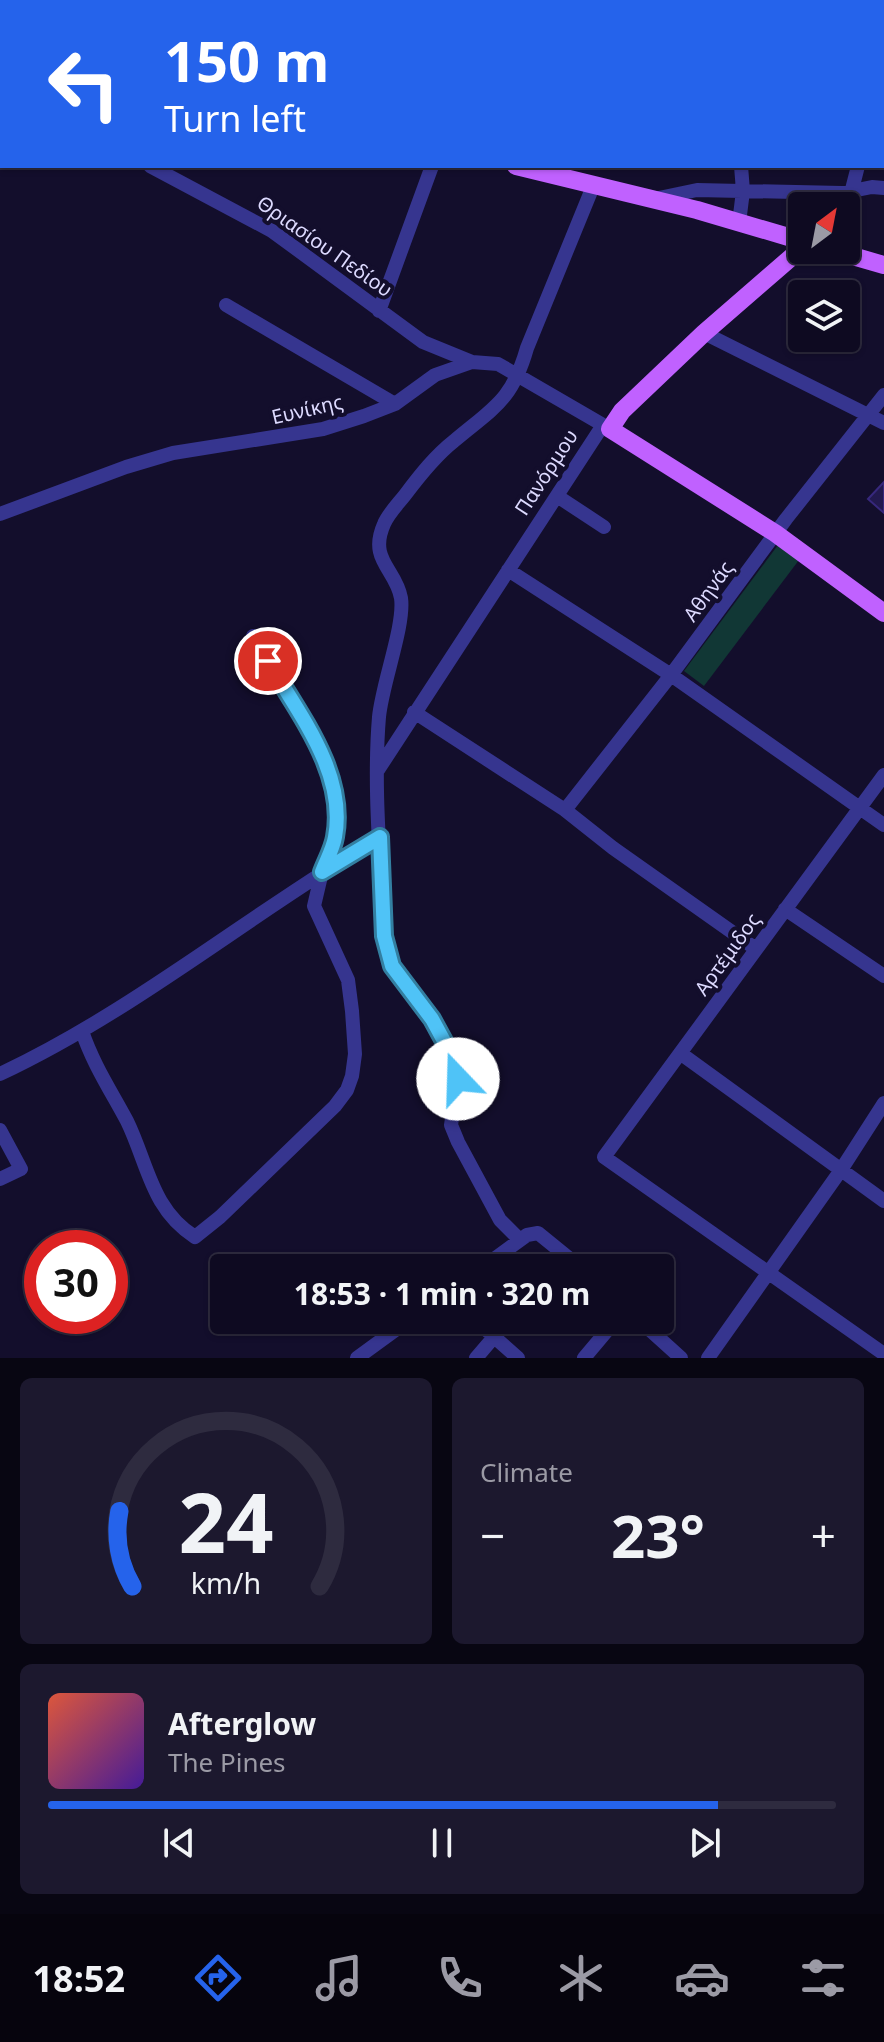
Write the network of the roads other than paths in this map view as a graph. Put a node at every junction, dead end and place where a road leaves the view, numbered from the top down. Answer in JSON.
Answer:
{"nodes":[{"id":1,"x":154,"y":168,"type":"edge"},
{"id":2,"x":431,"y":168,"type":"edge"},
{"id":3,"x":525,"y":168,"type":"edge"},
{"id":4,"x":741,"y":168,"type":"edge"},
{"id":5,"x":858,"y":168,"type":"edge"},
{"id":6,"x":594,"y":184,"type":"junction"},
{"id":7,"x":884,"y":188,"type":"edge"},
{"id":8,"x":853,"y":190,"type":"junction"},
{"id":9,"x":743,"y":191,"type":"junction"},
{"id":10,"x":654,"y":199,"type":"junction"},
{"id":11,"x":739,"y":223,"type":"junction"},
{"id":12,"x":788,"y":237,"type":"edge"},
{"id":13,"x":860,"y":258,"type":"edge"},
{"id":14,"x":788,"y":260,"type":"edge"},
{"id":15,"x":884,"y":265,"type":"edge"},
{"id":16,"x":226,"y":305,"type":"dead end"},
{"id":17,"x":379,"y":311,"type":"junction"},
{"id":18,"x":704,"y":333,"type":"junction"},
{"id":19,"x":472,"y":362,"type":"junction"},
{"id":20,"x":520,"y":375,"type":"junction"},
{"id":21,"x":884,"y":395,"type":"edge"},
{"id":22,"x":395,"y":404,"type":"junction"},
{"id":23,"x":868,"y":415,"type":"junction"},
{"id":24,"x":884,"y":423,"type":"edge"},
{"id":25,"x":609,"y":425,"type":"junction"},
{"id":26,"x":557,"y":496,"type":"junction"},
{"id":27,"x":0,"y":514,"type":"edge"},
{"id":28,"x":604,"y":527,"type":"dead end"},
{"id":29,"x":778,"y":529,"type":"junction"},
{"id":30,"x":508,"y":570,"type":"junction"},
{"id":31,"x":884,"y":599,"type":"edge"},
{"id":32,"x":884,"y":613,"type":"edge"},
{"id":33,"x":253,"y":636,"type":"dead end"},
{"id":34,"x":671,"y":675,"type":"junction"},
{"id":35,"x":414,"y":712,"type":"junction"},
{"id":36,"x":377,"y":771,"type":"junction"},
{"id":37,"x":884,"y":775,"type":"edge"},
{"id":38,"x":858,"y":808,"type":"junction"},
{"id":39,"x":565,"y":810,"type":"junction"},
{"id":40,"x":884,"y":825,"type":"edge"},
{"id":41,"x":380,"y":837,"type":"junction"},
{"id":42,"x":322,"y":872,"type":"junction"},
{"id":43,"x":785,"y":909,"type":"junction"},
{"id":44,"x":756,"y":949,"type":"junction"},
{"id":45,"x":884,"y":976,"type":"edge"},
{"id":46,"x":82,"y":1031,"type":"junction"},
{"id":47,"x":680,"y":1053,"type":"junction"},
{"id":48,"x":0,"y":1074,"type":"edge"},
{"id":49,"x":884,"y":1103,"type":"edge"},
{"id":50,"x":0,"y":1130,"type":"edge"},
{"id":51,"x":841,"y":1170,"type":"junction"},
{"id":52,"x":0,"y":1179,"type":"edge"},
{"id":53,"x":884,"y":1201,"type":"edge"},
{"id":54,"x":520,"y":1240,"type":"junction"},
{"id":55,"x":501,"y":1254,"type":"edge"},
{"id":56,"x":564,"y":1254,"type":"edge"},
{"id":57,"x":769,"y":1274,"type":"junction"},
{"id":58,"x":390,"y":1334,"type":"edge"},
{"id":59,"x":491,"y":1334,"type":"edge"},
{"id":60,"x":604,"y":1334,"type":"edge"},
{"id":61,"x":654,"y":1334,"type":"edge"},
{"id":62,"x":494,"y":1337,"type":"junction"},
{"id":63,"x":884,"y":1354,"type":"edge"},
{"id":64,"x":357,"y":1358,"type":"edge"},
{"id":65,"x":476,"y":1358,"type":"edge"},
{"id":66,"x":518,"y":1358,"type":"edge"},
{"id":67,"x":584,"y":1358,"type":"edge"},
{"id":68,"x":681,"y":1358,"type":"edge"},
{"id":69,"x":708,"y":1358,"type":"edge"}],
"edges":[{"from":1,"to":17,"type":"street","name":"Θριασίου Πεδίου"},
{"from":2,"to":17,"type":"street"},
{"from":3,"to":6,"type":"main road"},
{"from":4,"to":9,"type":"street"},
{"from":5,"to":8,"type":"street"},
{"from":6,"to":10,"type":"main road"},
{"from":6,"to":20,"type":"street"},
{"from":7,"to":8,"type":"street"},
{"from":8,"to":9,"type":"street"},
{"from":9,"to":10,"type":"street"},
{"from":9,"to":11,"type":"street"},
{"from":10,"to":11,"type":"main road"},
{"from":11,"to":12,"type":"main road"},
{"from":13,"to":15,"type":"main road"},
{"from":14,"to":18,"type":"main road","name":"Πανόρμου"},
{"from":16,"to":22,"type":"street"},
{"from":17,"to":19,"type":"street","name":"Θριασίου Πεδίου"},
{"from":18,"to":23,"type":"street"},
{"from":18,"to":25,"type":"main road","name":"Πανόρμου"},
{"from":19,"to":20,"type":"street"},
{"from":19,"to":22,"type":"street","name":"Ευνίκης"},
{"from":20,"to":25,"type":"street"},
{"from":20,"to":36,"type":"street"},
{"from":21,"to":23,"type":"street","name":"Αθηνάς"},
{"from":22,"to":27,"type":"street","name":"Ευνίκης"},
{"from":23,"to":24,"type":"street"},
{"from":23,"to":29,"type":"street","name":"Αθηνάς"},
{"from":25,"to":26,"type":"street","name":"Πανόρμου"},
{"from":25,"to":29,"type":"main road"},
{"from":26,"to":28,"type":"street"},
{"from":26,"to":30,"type":"street","name":"Πανόρμου"},
{"from":29,"to":31,"type":"main road"},
{"from":29,"to":32,"type":"main road"},
{"from":29,"to":34,"type":"street","name":"Αθηνάς"},
{"from":30,"to":34,"type":"street"},
{"from":30,"to":35,"type":"street","name":"Πανόρμου"},
{"from":33,"to":42,"type":"street"},
{"from":34,"to":38,"type":"street"},
{"from":34,"to":39,"type":"street","name":"Αθηνάς"},
{"from":35,"to":36,"type":"street","name":"Πανόρμου"},
{"from":35,"to":39,"type":"street"},
{"from":36,"to":41,"type":"street"},
{"from":37,"to":38,"type":"street","name":"Αρτέμιδος"},
{"from":38,"to":40,"type":"street"},
{"from":38,"to":43,"type":"street","name":"Αρτέμιδος"},
{"from":39,"to":44,"type":"street"},
{"from":41,"to":42,"type":"street"},
{"from":41,"to":54,"type":"street"},
{"from":42,"to":46,"type":"street"},
{"from":42,"to":46,"type":"street"},
{"from":43,"to":44,"type":"street","name":"Αρτέμιδος"},
{"from":43,"to":45,"type":"street"},
{"from":44,"to":47,"type":"street","name":"Αρτέμιδος"},
{"from":46,"to":48,"type":"street"},
{"from":47,"to":51,"type":"street"},
{"from":47,"to":57,"type":"street","name":"Αρτέμιδος"},
{"from":49,"to":51,"type":"street"},
{"from":50,"to":52,"type":"street"},
{"from":51,"to":53,"type":"street"},
{"from":51,"to":57,"type":"street"},
{"from":54,"to":55,"type":"street"},
{"from":54,"to":56,"type":"street"},
{"from":57,"to":63,"type":"street"},
{"from":57,"to":69,"type":"street"},
{"from":58,"to":64,"type":"street"},
{"from":59,"to":62,"type":"street"},
{"from":60,"to":67,"type":"street"},
{"from":61,"to":68,"type":"street"},
{"from":62,"to":65,"type":"street"},
{"from":62,"to":66,"type":"street"}]}
